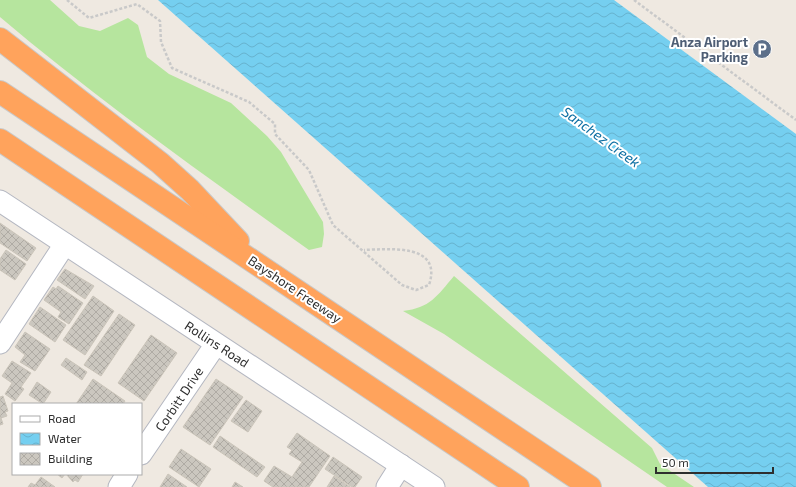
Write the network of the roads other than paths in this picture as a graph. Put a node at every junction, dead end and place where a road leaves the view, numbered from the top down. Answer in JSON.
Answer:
{"nodes":[{"id":1,"x":0,"y":39,"type":"edge"},
{"id":2,"x":0,"y":92,"type":"edge"},
{"id":3,"x":0,"y":140,"type":"edge"},
{"id":4,"x":0,"y":201,"type":"edge"},
{"id":5,"x":65,"y":244,"type":"junction"},
{"id":6,"x":267,"y":270,"type":"junction"},
{"id":7,"x":0,"y":343,"type":"edge"},
{"id":8,"x":216,"y":344,"type":"junction"},
{"id":9,"x":142,"y":453,"type":"edge"},
{"id":10,"x":402,"y":465,"type":"junction"},
{"id":11,"x":126,"y":475,"type":"edge"},
{"id":12,"x":118,"y":487,"type":"edge"},
{"id":13,"x":387,"y":487,"type":"edge"},
{"id":14,"x":434,"y":487,"type":"edge"},
{"id":15,"x":518,"y":487,"type":"edge"},
{"id":16,"x":590,"y":487,"type":"edge"}],
"edges":[{"from":1,"to":6,"type":"highway"},
{"from":2,"to":6,"type":"highway","name":"Bayshore Freeway"},
{"from":3,"to":15,"type":"highway"},
{"from":4,"to":5,"type":"street","name":"Rollins Road"},
{"from":5,"to":7,"type":"street"},
{"from":5,"to":8,"type":"street","name":"Rollins Road"},
{"from":6,"to":16,"type":"highway","name":"Bayshore Freeway"},
{"from":8,"to":9,"type":"street","name":"Corbitt Drive"},
{"from":8,"to":10,"type":"street","name":"Rollins Road"},
{"from":10,"to":13,"type":"street"},
{"from":10,"to":14,"type":"street","name":"Rollins Road"},
{"from":11,"to":12,"type":"street"}]}
